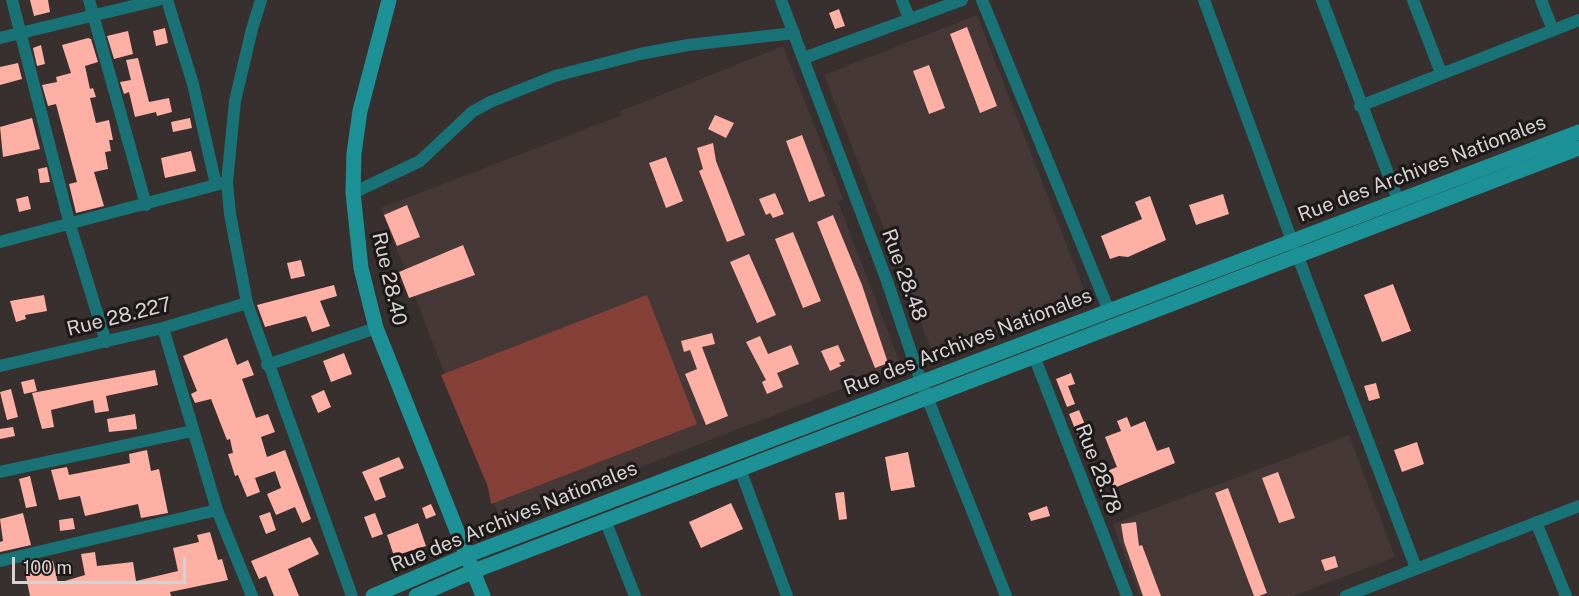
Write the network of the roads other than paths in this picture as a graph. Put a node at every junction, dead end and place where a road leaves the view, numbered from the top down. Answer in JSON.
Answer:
{"nodes":[{"id":1,"x":12,"y":0,"type":"edge"},
{"id":2,"x":89,"y":0,"type":"edge"},
{"id":3,"x":158,"y":0,"type":"edge"},
{"id":4,"x":166,"y":0,"type":"edge"},
{"id":5,"x":261,"y":0,"type":"edge"},
{"id":6,"x":388,"y":0,"type":"edge"},
{"id":7,"x":781,"y":0,"type":"edge"},
{"id":8,"x":902,"y":0,"type":"edge"},
{"id":9,"x":962,"y":0,"type":"edge"},
{"id":10,"x":982,"y":0,"type":"edge"},
{"id":11,"x":1204,"y":0,"type":"edge"},
{"id":12,"x":1322,"y":0,"type":"edge"},
{"id":13,"x":1413,"y":0,"type":"edge"},
{"id":14,"x":1541,"y":0,"type":"edge"},
{"id":15,"x":93,"y":15,"type":"junction"},
{"id":16,"x":909,"y":18,"type":"junction"},
{"id":17,"x":1579,"y":20,"type":"edge"},
{"id":18,"x":1553,"y":30,"type":"junction"},
{"id":19,"x":21,"y":33,"type":"junction"},
{"id":20,"x":794,"y":33,"type":"junction"},
{"id":21,"x":0,"y":38,"type":"edge"},
{"id":22,"x":804,"y":58,"type":"junction"},
{"id":23,"x":1441,"y":73,"type":"junction"},
{"id":24,"x":1360,"y":106,"type":"junction"},
{"id":25,"x":1579,"y":132,"type":"edge"},
{"id":26,"x":1579,"y":148,"type":"edge"},
{"id":27,"x":222,"y":184,"type":"junction"},
{"id":28,"x":353,"y":193,"type":"junction"},
{"id":29,"x":1398,"y":200,"type":"junction"},
{"id":30,"x":146,"y":205,"type":"junction"},
{"id":31,"x":70,"y":225,"type":"junction"},
{"id":32,"x":0,"y":242,"type":"edge"},
{"id":33,"x":1294,"y":248,"type":"junction"},
{"id":34,"x":247,"y":303,"type":"junction"},
{"id":35,"x":1108,"y":311,"type":"junction"},
{"id":36,"x":163,"y":328,"type":"junction"},
{"id":37,"x":376,"y":328,"type":"junction"},
{"id":38,"x":106,"y":342,"type":"junction"},
{"id":39,"x":1034,"y":356,"type":"junction"},
{"id":40,"x":267,"y":365,"type":"junction"},
{"id":41,"x":0,"y":366,"type":"edge"},
{"id":42,"x":921,"y":382,"type":"junction"},
{"id":43,"x":927,"y":397,"type":"junction"},
{"id":44,"x":192,"y":430,"type":"junction"},
{"id":45,"x":740,"y":469,"type":"junction"},
{"id":46,"x":0,"y":472,"type":"edge"},
{"id":47,"x":1579,"y":506,"type":"edge"},
{"id":48,"x":217,"y":510,"type":"junction"},
{"id":49,"x":605,"y":520,"type":"junction"},
{"id":50,"x":1536,"y":522,"type":"junction"},
{"id":51,"x":468,"y":555,"type":"junction"},
{"id":52,"x":0,"y":561,"type":"edge"},
{"id":53,"x":1416,"y":568,"type":"junction"},
{"id":54,"x":474,"y":571,"type":"junction"},
{"id":55,"x":1352,"y":595,"type":"edge"},
{"id":56,"x":252,"y":596,"type":"edge"},
{"id":57,"x":352,"y":596,"type":"edge"},
{"id":58,"x":373,"y":596,"type":"edge"},
{"id":59,"x":416,"y":596,"type":"edge"},
{"id":60,"x":483,"y":596,"type":"edge"},
{"id":61,"x":635,"y":596,"type":"edge"},
{"id":62,"x":787,"y":596,"type":"edge"},
{"id":63,"x":1006,"y":596,"type":"edge"},
{"id":64,"x":1127,"y":596,"type":"edge"},
{"id":65,"x":1566,"y":596,"type":"edge"}],
"edges":[{"from":1,"to":19,"type":"street"},
{"from":2,"to":15,"type":"street"},
{"from":3,"to":15,"type":"street"},
{"from":4,"to":27,"type":"street"},
{"from":5,"to":27,"type":"street"},
{"from":6,"to":28,"type":"street","name":"Rue 28.40"},
{"from":7,"to":20,"type":"street","name":"Rue 28.48"},
{"from":8,"to":16,"type":"street"},
{"from":9,"to":16,"type":"street"},
{"from":10,"to":35,"type":"street"},
{"from":11,"to":33,"type":"street"},
{"from":12,"to":24,"type":"street"},
{"from":13,"to":23,"type":"street"},
{"from":14,"to":18,"type":"street"},
{"from":15,"to":19,"type":"street"},
{"from":15,"to":30,"type":"street"},
{"from":16,"to":22,"type":"street"},
{"from":17,"to":18,"type":"street"},
{"from":18,"to":23,"type":"street"},
{"from":19,"to":21,"type":"street"},
{"from":19,"to":31,"type":"street"},
{"from":20,"to":22,"type":"street","name":"Rue 28.48"},
{"from":20,"to":28,"type":"street"},
{"from":22,"to":42,"type":"street","name":"Rue 28.48"},
{"from":23,"to":24,"type":"street"},
{"from":24,"to":29,"type":"street"},
{"from":25,"to":29,"type":"street","name":"Rue des Archives Nationales"},
{"from":26,"to":33,"type":"street","name":"Rue des Archives Nationales"},
{"from":27,"to":30,"type":"street"},
{"from":27,"to":34,"type":"street"},
{"from":28,"to":37,"type":"street","name":"Rue 28.40"},
{"from":29,"to":33,"type":"street","name":"Rue des Archives Nationales"},
{"from":30,"to":31,"type":"street"},
{"from":31,"to":32,"type":"street"},
{"from":31,"to":38,"type":"street"},
{"from":33,"to":35,"type":"street","name":"Rue des Archives Nationales"},
{"from":33,"to":39,"type":"street","name":"Rue des Archives Nationales"},
{"from":33,"to":53,"type":"street"},
{"from":34,"to":36,"type":"street","name":"Rue 28.227"},
{"from":34,"to":40,"type":"street"},
{"from":35,"to":42,"type":"street","name":"Rue des Archives Nationales"},
{"from":36,"to":38,"type":"street","name":"Rue 28.227"},
{"from":36,"to":44,"type":"street"},
{"from":37,"to":40,"type":"street"},
{"from":37,"to":51,"type":"street","name":"Rue 28.40"},
{"from":38,"to":41,"type":"street","name":"Rue 28.227"},
{"from":39,"to":43,"type":"street","name":"Rue des Archives Nationales"},
{"from":39,"to":64,"type":"street","name":"Rue 28.78"},
{"from":40,"to":57,"type":"street"},
{"from":42,"to":43,"type":"street","name":"Rue 28.48"},
{"from":42,"to":51,"type":"street","name":"Rue des Archives Nationales"},
{"from":43,"to":45,"type":"street","name":"Rue des Archives Nationales"},
{"from":43,"to":63,"type":"street","name":"Rue 28.48"},
{"from":44,"to":46,"type":"street"},
{"from":44,"to":48,"type":"street"},
{"from":45,"to":49,"type":"street","name":"Rue des Archives Nationales"},
{"from":45,"to":62,"type":"street"},
{"from":47,"to":50,"type":"street"},
{"from":48,"to":52,"type":"street"},
{"from":48,"to":56,"type":"street"},
{"from":49,"to":54,"type":"street","name":"Rue des Archives Nationales"},
{"from":49,"to":61,"type":"street"},
{"from":50,"to":53,"type":"street"},
{"from":50,"to":65,"type":"street"},
{"from":51,"to":54,"type":"street","name":"Rue 28.40"},
{"from":51,"to":58,"type":"street","name":"Rue des Archives Nationales"},
{"from":53,"to":55,"type":"street"},
{"from":54,"to":59,"type":"street","name":"Rue des Archives Nationales"},
{"from":54,"to":60,"type":"street","name":"Rue 28.40"}]}
